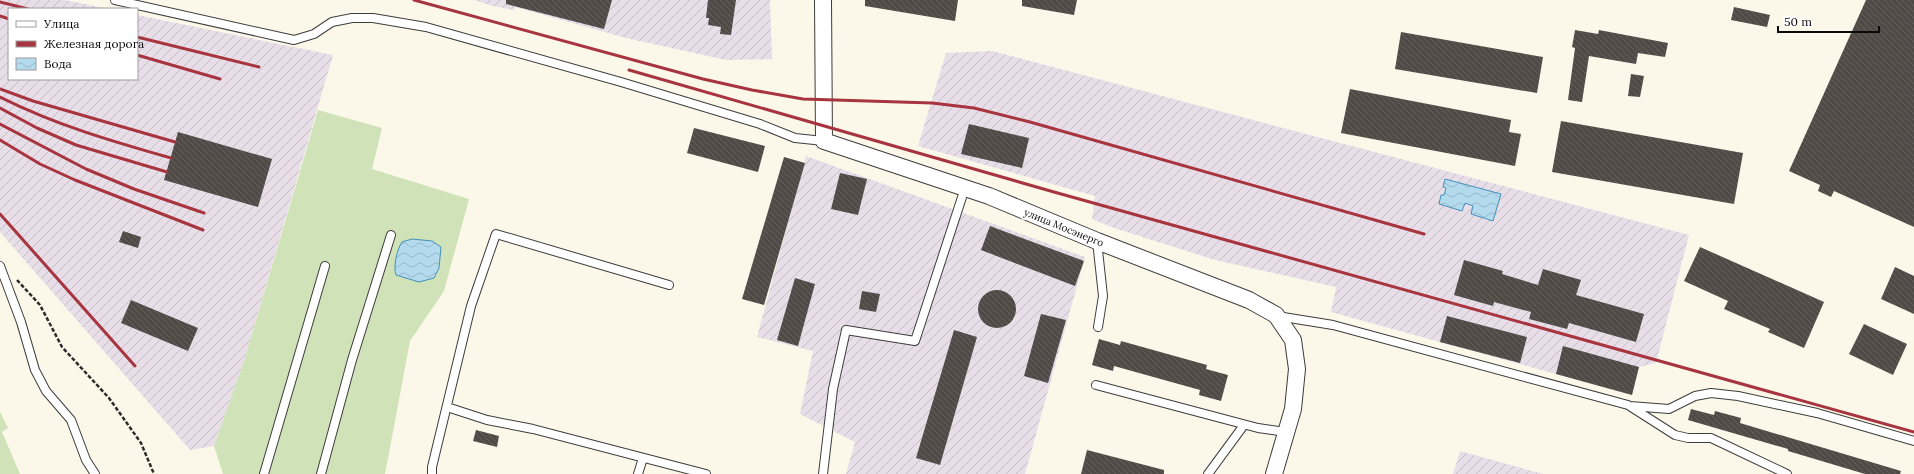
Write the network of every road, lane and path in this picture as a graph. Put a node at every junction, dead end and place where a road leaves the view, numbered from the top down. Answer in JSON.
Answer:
{"nodes":[{"id":1,"x":115,"y":0,"type":"edge"},
{"id":2,"x":823,"y":0,"type":"edge"},
{"id":3,"x":824,"y":141,"type":"junction"},
{"id":4,"x":965,"y":188,"type":"junction"},
{"id":5,"x":391,"y":235,"type":"dead end"},
{"id":6,"x":1097,"y":241,"type":"junction"},
{"id":7,"x":325,"y":266,"type":"dead end"},
{"id":8,"x":1,"y":267,"type":"edge"},
{"id":9,"x":669,"y":285,"type":"dead end"},
{"id":10,"x":1276,"y":315,"type":"junction"},
{"id":11,"x":1098,"y":327,"type":"dead end"},
{"id":12,"x":1096,"y":385,"type":"dead end"},
{"id":13,"x":1628,"y":405,"type":"junction"},
{"id":14,"x":447,"y":407,"type":"junction"},
{"id":15,"x":1244,"y":424,"type":"junction"},
{"id":16,"x":1286,"y":432,"type":"junction"},
{"id":17,"x":1914,"y":441,"type":"edge"},
{"id":18,"x":643,"y":458,"type":"junction"},
{"id":19,"x":95,"y":474,"type":"edge"},
{"id":20,"x":154,"y":474,"type":"edge"},
{"id":21,"x":264,"y":474,"type":"edge"},
{"id":22,"x":321,"y":474,"type":"edge"},
{"id":23,"x":432,"y":474,"type":"edge"},
{"id":24,"x":638,"y":474,"type":"edge"},
{"id":25,"x":706,"y":474,"type":"edge"},
{"id":26,"x":823,"y":474,"type":"edge"},
{"id":27,"x":1208,"y":474,"type":"edge"},
{"id":28,"x":1274,"y":474,"type":"edge"},
{"id":29,"x":1787,"y":474,"type":"edge"}],
"edges":[{"from":1,"to":3,"type":"lane"},
{"from":2,"to":3,"type":"street"},
{"from":3,"to":4,"type":"street","name":"улица Мосэнерго"},
{"from":4,"to":6,"type":"street","name":"улица Мосэнерго"},
{"from":4,"to":26,"type":"lane"},
{"from":5,"to":22,"type":"lane"},
{"from":6,"to":10,"type":"street","name":"улица Мосэнерго"},
{"from":6,"to":11,"type":"lane"},
{"from":7,"to":21,"type":"lane"},
{"from":8,"to":19,"type":"lane"},
{"from":8,"to":20,"type":"path"},
{"from":9,"to":14,"type":"lane"},
{"from":10,"to":13,"type":"lane"},
{"from":10,"to":16,"type":"street","name":"улица Мосэнерго"},
{"from":12,"to":15,"type":"lane"},
{"from":13,"to":17,"type":"lane"},
{"from":13,"to":29,"type":"lane"},
{"from":14,"to":18,"type":"lane"},
{"from":14,"to":23,"type":"lane"},
{"from":15,"to":16,"type":"lane"},
{"from":15,"to":27,"type":"lane"},
{"from":16,"to":28,"type":"street","name":"улица Мосэнерго"},
{"from":18,"to":24,"type":"lane"},
{"from":18,"to":25,"type":"lane"}]}
